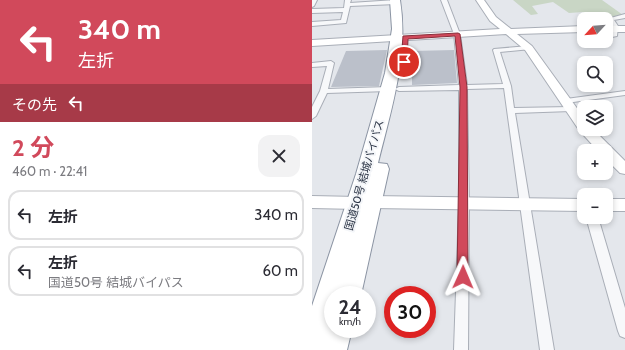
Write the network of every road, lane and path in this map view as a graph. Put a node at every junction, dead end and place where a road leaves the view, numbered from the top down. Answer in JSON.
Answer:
{"nodes":[{"id":1,"x":314,"y":0,"type":"edge"},
{"id":2,"x":444,"y":0,"type":"edge"},
{"id":3,"x":480,"y":0,"type":"edge"},
{"id":4,"x":398,"y":1,"type":"edge"},
{"id":5,"x":312,"y":5,"type":"edge"},
{"id":6,"x":347,"y":5,"type":"edge"},
{"id":7,"x":312,"y":11,"type":"edge"},
{"id":8,"x":625,"y":16,"type":"edge"},
{"id":9,"x":613,"y":18,"type":"edge"},
{"id":10,"x":312,"y":24,"type":"edge"},
{"id":11,"x":577,"y":29,"type":"edge"},
{"id":12,"x":625,"y":29,"type":"edge"},
{"id":13,"x":509,"y":31,"type":"junction"},
{"id":14,"x":613,"y":31,"type":"edge"},
{"id":15,"x":458,"y":34,"type":"junction"},
{"id":16,"x":401,"y":37,"type":"junction"},
{"id":17,"x":312,"y":44,"type":"edge"},
{"id":18,"x":529,"y":48,"type":"junction"},
{"id":19,"x":312,"y":65,"type":"edge"},
{"id":20,"x":508,"y":86,"type":"junction"},
{"id":21,"x":463,"y":87,"type":"junction"},
{"id":22,"x":394,"y":89,"type":"junction"},
{"id":23,"x":324,"y":91,"type":"junction"},
{"id":24,"x":625,"y":93,"type":"edge"},
{"id":25,"x":568,"y":105,"type":"junction"},
{"id":26,"x":511,"y":111,"type":"junction"},
{"id":27,"x":312,"y":116,"type":"edge"},
{"id":28,"x":577,"y":117,"type":"edge"},
{"id":29,"x":592,"y":136,"type":"edge"},
{"id":30,"x":600,"y":144,"type":"edge"},
{"id":31,"x":613,"y":158,"type":"edge"},
{"id":32,"x":625,"y":169,"type":"edge"},
{"id":33,"x":312,"y":202,"type":"edge"},
{"id":34,"x":364,"y":202,"type":"junction"},
{"id":35,"x":464,"y":204,"type":"junction"},
{"id":36,"x":525,"y":205,"type":"junction"},
{"id":37,"x":577,"y":205,"type":"edge"},
{"id":38,"x":613,"y":205,"type":"edge"},
{"id":39,"x":625,"y":205,"type":"edge"},
{"id":40,"x":594,"y":224,"type":"edge"},
{"id":41,"x":350,"y":286,"type":"edge"},
{"id":42,"x":625,"y":331,"type":"edge"},
{"id":43,"x":336,"y":338,"type":"edge"},
{"id":44,"x":312,"y":346,"type":"edge"},
{"id":45,"x":333,"y":350,"type":"edge"},
{"id":46,"x":461,"y":350,"type":"edge"},
{"id":47,"x":547,"y":350,"type":"edge"}],
"edges":[{"from":1,"to":5,"type":"street"},
{"from":2,"to":15,"type":"street"},
{"from":3,"to":13,"type":"street"},
{"from":4,"to":6,"type":"street"},
{"from":4,"to":16,"type":"highway","name":"国道50号 結城バイパス"},
{"from":6,"to":7,"type":"street"},
{"from":6,"to":10,"type":"street"},
{"from":8,"to":9,"type":"street"},
{"from":11,"to":13,"type":"street"},
{"from":12,"to":14,"type":"street"},
{"from":13,"to":15,"type":"street"},
{"from":13,"to":18,"type":"street"},
{"from":15,"to":16,"type":"street"},
{"from":15,"to":21,"type":"street"},
{"from":16,"to":17,"type":"street"},
{"from":16,"to":22,"type":"highway","name":"国道50号 結城バイパス"},
{"from":18,"to":20,"type":"street"},
{"from":18,"to":25,"type":"street"},
{"from":19,"to":23,"type":"street"},
{"from":20,"to":21,"type":"street"},
{"from":20,"to":26,"type":"street"},
{"from":21,"to":22,"type":"street"},
{"from":21,"to":35,"type":"street"},
{"from":22,"to":23,"type":"street"},
{"from":22,"to":34,"type":"highway","name":"国道50号 結城バイパス"},
{"from":23,"to":27,"type":"street"},
{"from":24,"to":25,"type":"street"},
{"from":25,"to":26,"type":"street"},
{"from":25,"to":28,"type":"street"},
{"from":26,"to":36,"type":"street"},
{"from":29,"to":30,"type":"street"},
{"from":31,"to":32,"type":"street"},
{"from":33,"to":34,"type":"street"},
{"from":34,"to":35,"type":"street"},
{"from":34,"to":41,"type":"highway","name":"国道50号 結城バイパス"},
{"from":34,"to":44,"type":"highway","name":"国道50号 結城バイパス"},
{"from":35,"to":36,"type":"street"},
{"from":35,"to":46,"type":"street"},
{"from":36,"to":37,"type":"street"},
{"from":36,"to":47,"type":"street"},
{"from":38,"to":39,"type":"street"},
{"from":40,"to":42,"type":"street"},
{"from":43,"to":45,"type":"highway"}]}
